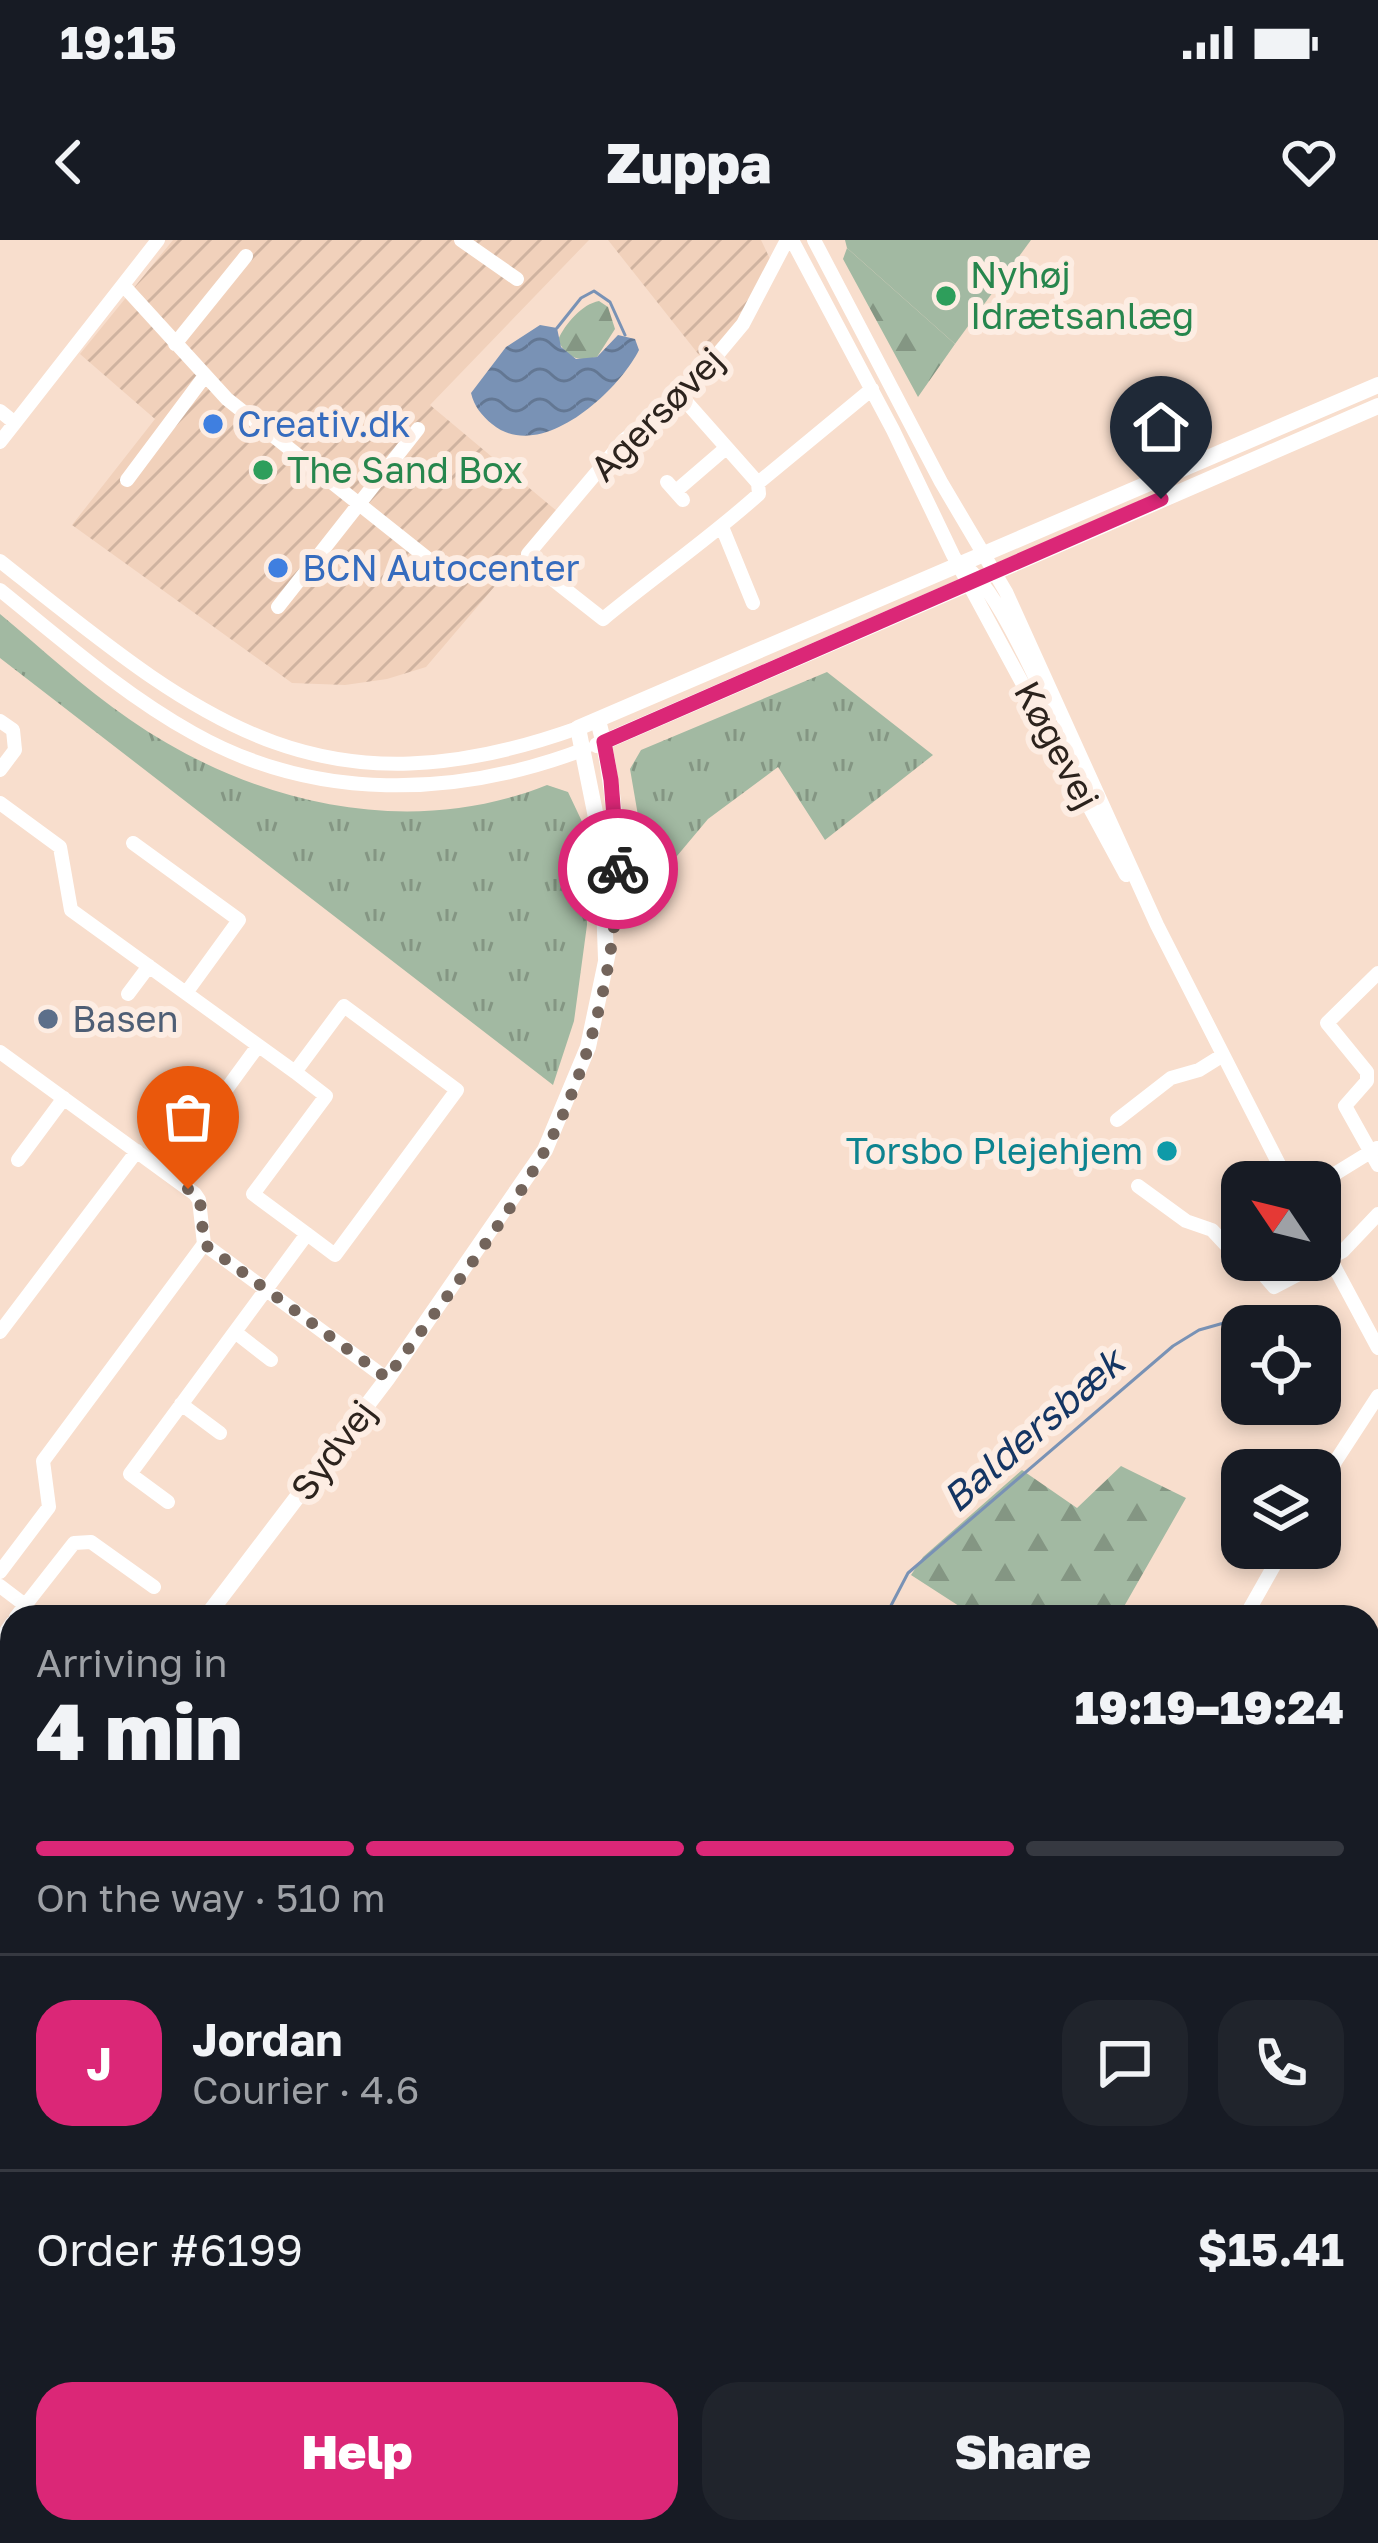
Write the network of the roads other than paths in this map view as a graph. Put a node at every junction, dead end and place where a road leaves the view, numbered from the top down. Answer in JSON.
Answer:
{"nodes":[{"id":1,"x":158,"y":240,"type":"edge"},
{"id":2,"x":461,"y":240,"type":"edge"},
{"id":3,"x":800,"y":242,"type":"edge"},
{"id":4,"x":246,"y":256,"type":"dead end"},
{"id":5,"x":517,"y":279,"type":"dead end"},
{"id":6,"x":123,"y":285,"type":"junction"},
{"id":7,"x":175,"y":344,"type":"junction"},
{"id":8,"x":204,"y":377,"type":"junction"},
{"id":9,"x":1378,"y":385,"type":"edge"},
{"id":10,"x":872,"y":389,"type":"junction"},
{"id":11,"x":681,"y":396,"type":"junction"},
{"id":12,"x":1378,"y":406,"type":"edge"},
{"id":13,"x":0,"y":411,"type":"edge"},
{"id":14,"x":16,"y":423,"type":"junction"},
{"id":15,"x":418,"y":429,"type":"dead end"},
{"id":16,"x":0,"y":442,"type":"edge"},
{"id":17,"x":727,"y":448,"type":"junction"},
{"id":18,"x":128,"y":480,"type":"dead end"},
{"id":19,"x":758,"y":484,"type":"junction"},
{"id":20,"x":676,"y":491,"type":"dead end"},
{"id":21,"x":360,"y":504,"type":"junction"},
{"id":22,"x":722,"y":527,"type":"junction"},
{"id":23,"x":970,"y":560,"type":"junction"},
{"id":24,"x":0,"y":561,"type":"edge"},
{"id":25,"x":432,"y":562,"type":"dead end"},
{"id":26,"x":981,"y":576,"type":"junction"},
{"id":27,"x":0,"y":590,"type":"edge"},
{"id":28,"x":0,"y":599,"type":"edge"},
{"id":29,"x":754,"y":603,"type":"dead end"},
{"id":30,"x":278,"y":608,"type":"dead end"},
{"id":31,"x":70,"y":646,"type":"junction"},
{"id":32,"x":598,"y":720,"type":"junction"},
{"id":33,"x":0,"y":721,"type":"edge"},
{"id":34,"x":578,"y":728,"type":"junction"},
{"id":35,"x":604,"y":742,"type":"junction"},
{"id":36,"x":584,"y":749,"type":"junction"},
{"id":37,"x":0,"y":770,"type":"edge"},
{"id":38,"x":0,"y":803,"type":"edge"},
{"id":39,"x":133,"y":843,"type":"dead end"},
{"id":40,"x":1157,"y":926,"type":"junction"},
{"id":41,"x":606,"y":959,"type":"junction"},
{"id":42,"x":148,"y":966,"type":"junction"},
{"id":43,"x":1378,"y":973,"type":"edge"},
{"id":44,"x":186,"y":993,"type":"junction"},
{"id":45,"x":128,"y":994,"type":"dead end"},
{"id":46,"x":258,"y":1046,"type":"junction"},
{"id":47,"x":0,"y":1052,"type":"edge"},
{"id":48,"x":1223,"y":1055,"type":"junction"},
{"id":49,"x":295,"y":1072,"type":"junction"},
{"id":50,"x":64,"y":1099,"type":"junction"},
{"id":51,"x":172,"y":1118,"type":"dead end"},
{"id":52,"x":1117,"y":1120,"type":"dead end"},
{"id":53,"x":195,"y":1134,"type":"junction"},
{"id":54,"x":18,"y":1151,"type":"dead end"},
{"id":55,"x":136,"y":1151,"type":"junction"},
{"id":56,"x":1376,"y":1155,"type":"edge"},
{"id":57,"x":1277,"y":1161,"type":"edge"},
{"id":58,"x":166,"y":1172,"type":"junction"},
{"id":59,"x":1341,"y":1172,"type":"edge"},
{"id":60,"x":1138,"y":1186,"type":"dead end"},
{"id":61,"x":1378,"y":1214,"type":"edge"},
{"id":62,"x":308,"y":1234,"type":"junction"},
{"id":63,"x":1221,"y":1240,"type":"edge"},
{"id":64,"x":204,"y":1244,"type":"junction"},
{"id":65,"x":1341,"y":1251,"type":"edge"},
{"id":66,"x":1341,"y":1279,"type":"edge"},
{"id":67,"x":267,"y":1289,"type":"junction"},
{"id":68,"x":0,"y":1332,"type":"edge"},
{"id":69,"x":235,"y":1332,"type":"junction"},
{"id":70,"x":1378,"y":1348,"type":"edge"},
{"id":71,"x":271,"y":1360,"type":"dead end"},
{"id":72,"x":387,"y":1378,"type":"junction"},
{"id":73,"x":1378,"y":1396,"type":"edge"},
{"id":74,"x":181,"y":1404,"type":"junction"},
{"id":75,"x":220,"y":1433,"type":"dead end"},
{"id":76,"x":1341,"y":1453,"type":"edge"},
{"id":77,"x":168,"y":1502,"type":"dead end"},
{"id":78,"x":1272,"y":1569,"type":"edge"},
{"id":79,"x":0,"y":1572,"type":"edge"},
{"id":80,"x":154,"y":1587,"type":"dead end"},
{"id":81,"x":26,"y":1605,"type":"edge"},
{"id":82,"x":215,"y":1605,"type":"edge"},
{"id":83,"x":1252,"y":1605,"type":"edge"}],
"edges":[{"from":1,"to":6,"type":"street"},
{"from":2,"to":5,"type":"street"},
{"from":3,"to":10,"type":"street"},
{"from":3,"to":11,"type":"street","name":"Agersøvej"},
{"from":3,"to":23,"type":"street"},
{"from":4,"to":7,"type":"street"},
{"from":6,"to":7,"type":"street"},
{"from":6,"to":14,"type":"street"},
{"from":7,"to":8,"type":"street"},
{"from":8,"to":18,"type":"street"},
{"from":8,"to":21,"type":"street"},
{"from":9,"to":23,"type":"main road"},
{"from":10,"to":19,"type":"street"},
{"from":10,"to":23,"type":"street"},
{"from":11,"to":17,"type":"street"},
{"from":11,"to":22,"type":"street","name":"Agersøvej"},
{"from":12,"to":26,"type":"main road"},
{"from":13,"to":14,"type":"street"},
{"from":14,"to":16,"type":"street"},
{"from":15,"to":21,"type":"street"},
{"from":17,"to":19,"type":"street"},
{"from":17,"to":20,"type":"street"},
{"from":19,"to":22,"type":"street"},
{"from":21,"to":25,"type":"street"},
{"from":21,"to":30,"type":"street"},
{"from":22,"to":29,"type":"street"},
{"from":23,"to":26,"type":"street","name":"Køgevej"},
{"from":23,"to":26,"type":"street"},
{"from":23,"to":32,"type":"main road"},
{"from":24,"to":34,"type":"street"},
{"from":26,"to":35,"type":"main road"},
{"from":26,"to":40,"type":"street","name":"Køgevej"},
{"from":26,"to":40,"type":"street","name":"Køgevej"},
{"from":27,"to":31,"type":"street"},
{"from":28,"to":31,"type":"street"},
{"from":31,"to":36,"type":"street"},
{"from":32,"to":34,"type":"main road"},
{"from":32,"to":35,"type":"main road","name":"Sydvej"},
{"from":33,"to":37,"type":"street"},
{"from":34,"to":36,"type":"main road","name":"Sydvej"},
{"from":35,"to":36,"type":"main road"},
{"from":35,"to":41,"type":"main road","name":"Sydvej"},
{"from":36,"to":41,"type":"main road","name":"Sydvej"},
{"from":38,"to":42,"type":"street"},
{"from":39,"to":44,"type":"street"},
{"from":40,"to":48,"type":"street","name":"Køgevej"},
{"from":41,"to":72,"type":"main road","name":"Sydvej"},
{"from":42,"to":44,"type":"street"},
{"from":42,"to":45,"type":"street"},
{"from":43,"to":56,"type":"street"},
{"from":44,"to":46,"type":"street"},
{"from":46,"to":49,"type":"street"},
{"from":46,"to":53,"type":"street"},
{"from":47,"to":50,"type":"street"},
{"from":48,"to":52,"type":"street"},
{"from":48,"to":57,"type":"street","name":"Køgevej"},
{"from":49,"to":62,"type":"street"},
{"from":49,"to":62,"type":"street"},
{"from":50,"to":54,"type":"street"},
{"from":50,"to":55,"type":"street"},
{"from":51,"to":53,"type":"street"},
{"from":53,"to":58,"type":"street"},
{"from":55,"to":58,"type":"street"},
{"from":55,"to":68,"type":"street"},
{"from":56,"to":59,"type":"street"},
{"from":58,"to":64,"type":"street"},
{"from":60,"to":63,"type":"street"},
{"from":61,"to":65,"type":"street"},
{"from":62,"to":67,"type":"street"},
{"from":64,"to":67,"type":"street"},
{"from":64,"to":79,"type":"street"},
{"from":66,"to":70,"type":"street"},
{"from":67,"to":69,"type":"street"},
{"from":67,"to":72,"type":"street"},
{"from":69,"to":71,"type":"street"},
{"from":69,"to":74,"type":"street"},
{"from":72,"to":82,"type":"main road","name":"Sydvej"},
{"from":73,"to":76,"type":"street"},
{"from":74,"to":75,"type":"street"},
{"from":74,"to":77,"type":"street"},
{"from":78,"to":83,"type":"street"},
{"from":80,"to":81,"type":"street"}]}
